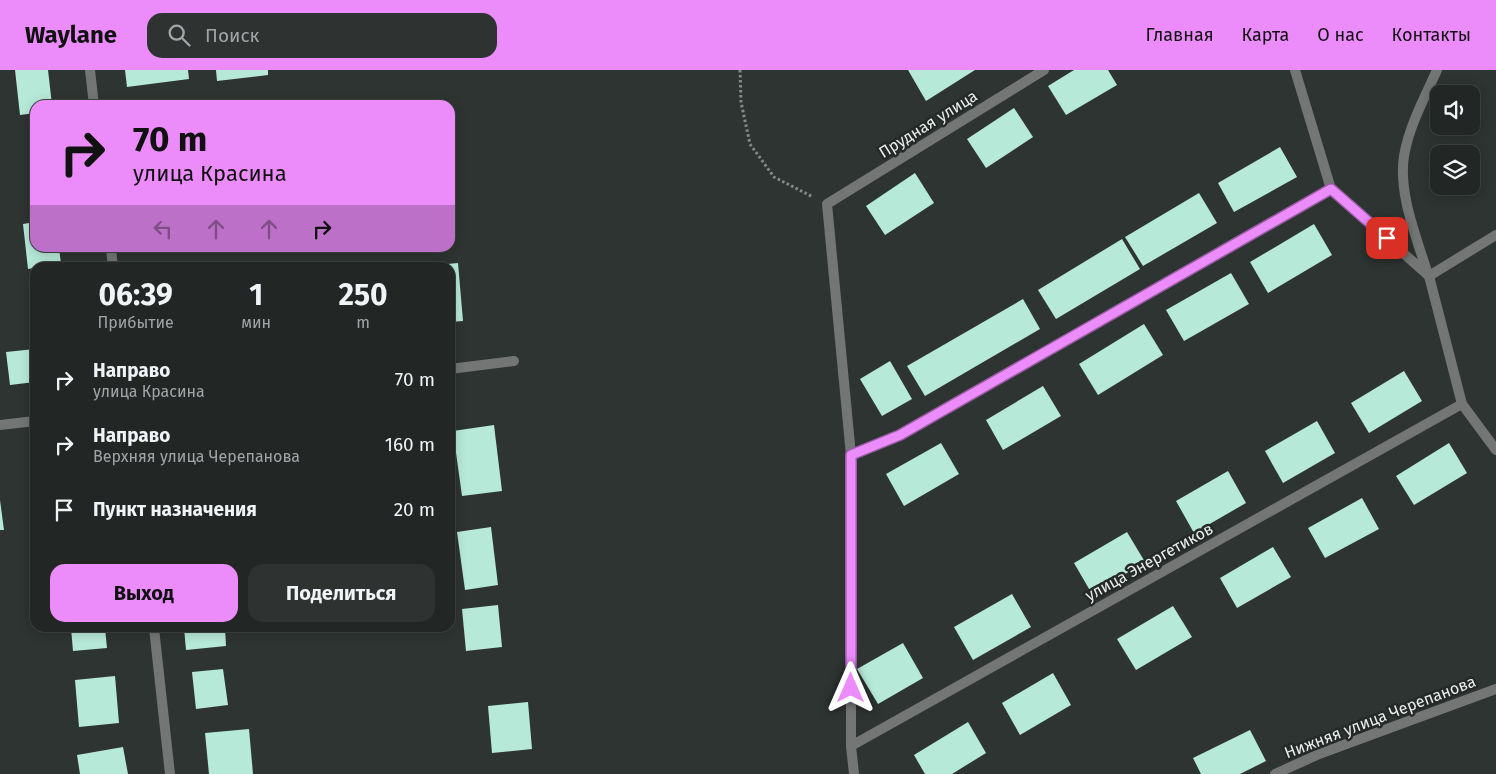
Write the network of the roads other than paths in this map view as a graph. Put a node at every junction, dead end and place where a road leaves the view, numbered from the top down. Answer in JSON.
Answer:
{"nodes":[{"id":1,"x":90,"y":70,"type":"edge"},
{"id":2,"x":1044,"y":70,"type":"edge"},
{"id":3,"x":1295,"y":70,"type":"edge"},
{"id":4,"x":1437,"y":70,"type":"edge"},
{"id":5,"x":93,"y":100,"type":"edge"},
{"id":6,"x":1331,"y":189,"type":"junction"},
{"id":7,"x":1496,"y":235,"type":"edge"},
{"id":8,"x":1429,"y":276,"type":"junction"},
{"id":9,"x":514,"y":361,"type":"dead end"},
{"id":10,"x":455,"y":368,"type":"edge"},
{"id":11,"x":1462,"y":404,"type":"junction"},
{"id":12,"x":30,"y":422,"type":"edge"},
{"id":13,"x":0,"y":425,"type":"edge"},
{"id":14,"x":1496,"y":450,"type":"edge"},
{"id":15,"x":851,"y":455,"type":"junction"},
{"id":16,"x":154,"y":632,"type":"edge"},
{"id":17,"x":1496,"y":689,"type":"edge"},
{"id":18,"x":851,"y":746,"type":"junction"},
{"id":19,"x":170,"y":774,"type":"edge"},
{"id":20,"x":854,"y":774,"type":"edge"},
{"id":21,"x":1275,"y":774,"type":"edge"}],
"edges":[{"from":1,"to":5,"type":"street"},
{"from":2,"to":15,"type":"street","name":"Прудная улица"},
{"from":3,"to":6,"type":"street"},
{"from":4,"to":8,"type":"street"},
{"from":6,"to":8,"type":"street"},
{"from":6,"to":15,"type":"street"},
{"from":7,"to":8,"type":"street"},
{"from":8,"to":11,"type":"street"},
{"from":9,"to":10,"type":"street"},
{"from":11,"to":14,"type":"street"},
{"from":11,"to":18,"type":"street","name":"улица Энергетиков"},
{"from":12,"to":13,"type":"street"},
{"from":15,"to":18,"type":"street"},
{"from":16,"to":19,"type":"street"},
{"from":17,"to":21,"type":"street","name":"Нижняя улица Черепанова"},
{"from":18,"to":20,"type":"street"}]}
